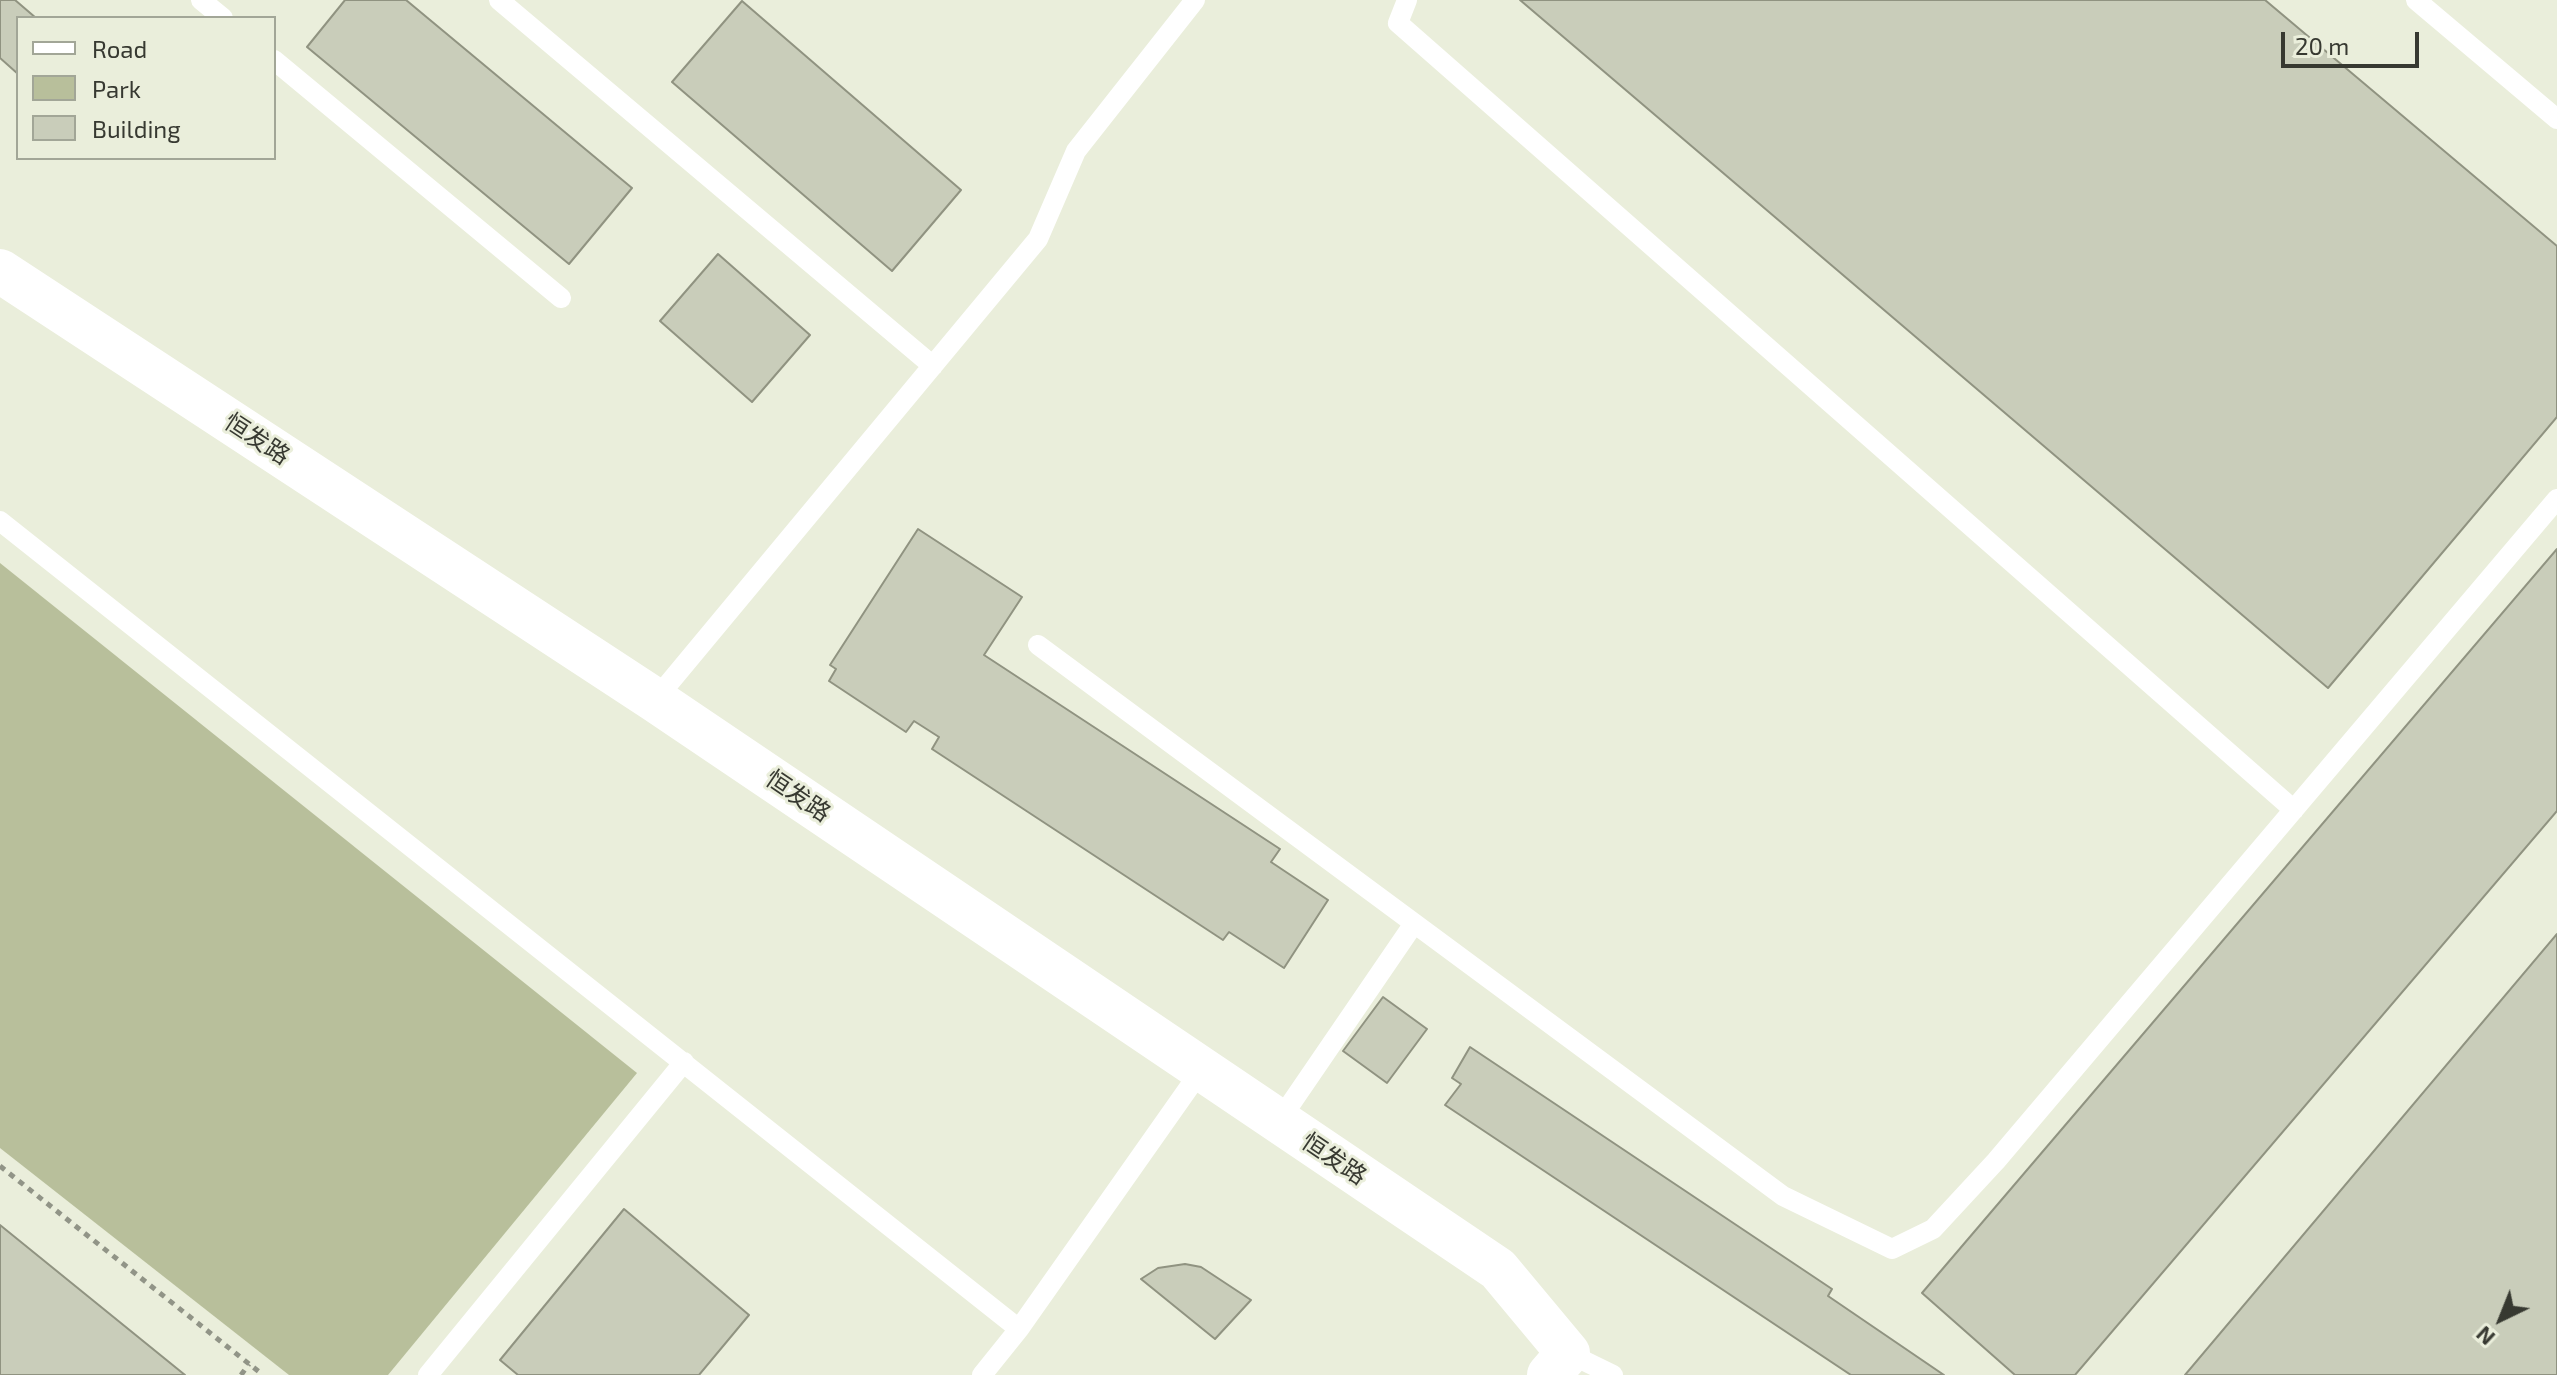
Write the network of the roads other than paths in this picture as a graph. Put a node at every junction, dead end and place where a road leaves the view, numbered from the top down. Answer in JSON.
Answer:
{"nodes":[{"id":1,"x":201,"y":0,"type":"edge"},
{"id":2,"x":499,"y":0,"type":"edge"},
{"id":3,"x":1195,"y":0,"type":"edge"},
{"id":4,"x":1407,"y":0,"type":"edge"},
{"id":5,"x":2416,"y":0,"type":"edge"},
{"id":6,"x":221,"y":16,"type":"edge"},
{"id":7,"x":276,"y":62,"type":"edge"},
{"id":8,"x":2557,"y":119,"type":"edge"},
{"id":9,"x":0,"y":271,"type":"edge"},
{"id":10,"x":561,"y":298,"type":"dead end"},
{"id":11,"x":933,"y":366,"type":"junction"},
{"id":12,"x":2557,"y":499,"type":"edge"},
{"id":13,"x":0,"y":521,"type":"edge"},
{"id":14,"x":1038,"y":645,"type":"dead end"},
{"id":15,"x":655,"y":700,"type":"junction"},
{"id":16,"x":2294,"y":810,"type":"junction"},
{"id":17,"x":1413,"y":925,"type":"junction"},
{"id":18,"x":684,"y":1062,"type":"junction"},
{"id":19,"x":1202,"y":1069,"type":"junction"},
{"id":20,"x":1279,"y":1121,"type":"junction"},
{"id":21,"x":1019,"y":1329,"type":"junction"},
{"id":22,"x":1558,"y":1364,"type":"edge"},
{"id":23,"x":428,"y":1375,"type":"edge"},
{"id":24,"x":982,"y":1375,"type":"edge"},
{"id":25,"x":1613,"y":1375,"type":"edge"}],
"edges":[{"from":1,"to":6,"type":"lane"},
{"from":2,"to":11,"type":"lane"},
{"from":3,"to":11,"type":"lane"},
{"from":4,"to":16,"type":"lane"},
{"from":5,"to":8,"type":"lane"},
{"from":7,"to":10,"type":"lane"},
{"from":9,"to":15,"type":"street","name":"恒发路"},
{"from":11,"to":15,"type":"lane"},
{"from":12,"to":16,"type":"lane"},
{"from":13,"to":18,"type":"lane"},
{"from":14,"to":17,"type":"lane"},
{"from":15,"to":19,"type":"street","name":"恒发路"},
{"from":16,"to":17,"type":"lane"},
{"from":17,"to":20,"type":"lane"},
{"from":18,"to":21,"type":"lane"},
{"from":18,"to":23,"type":"lane"},
{"from":19,"to":20,"type":"street","name":"恒发路"},
{"from":19,"to":21,"type":"lane"},
{"from":20,"to":22,"type":"street","name":"恒发路"},
{"from":21,"to":24,"type":"lane"},
{"from":22,"to":25,"type":"lane"}]}
